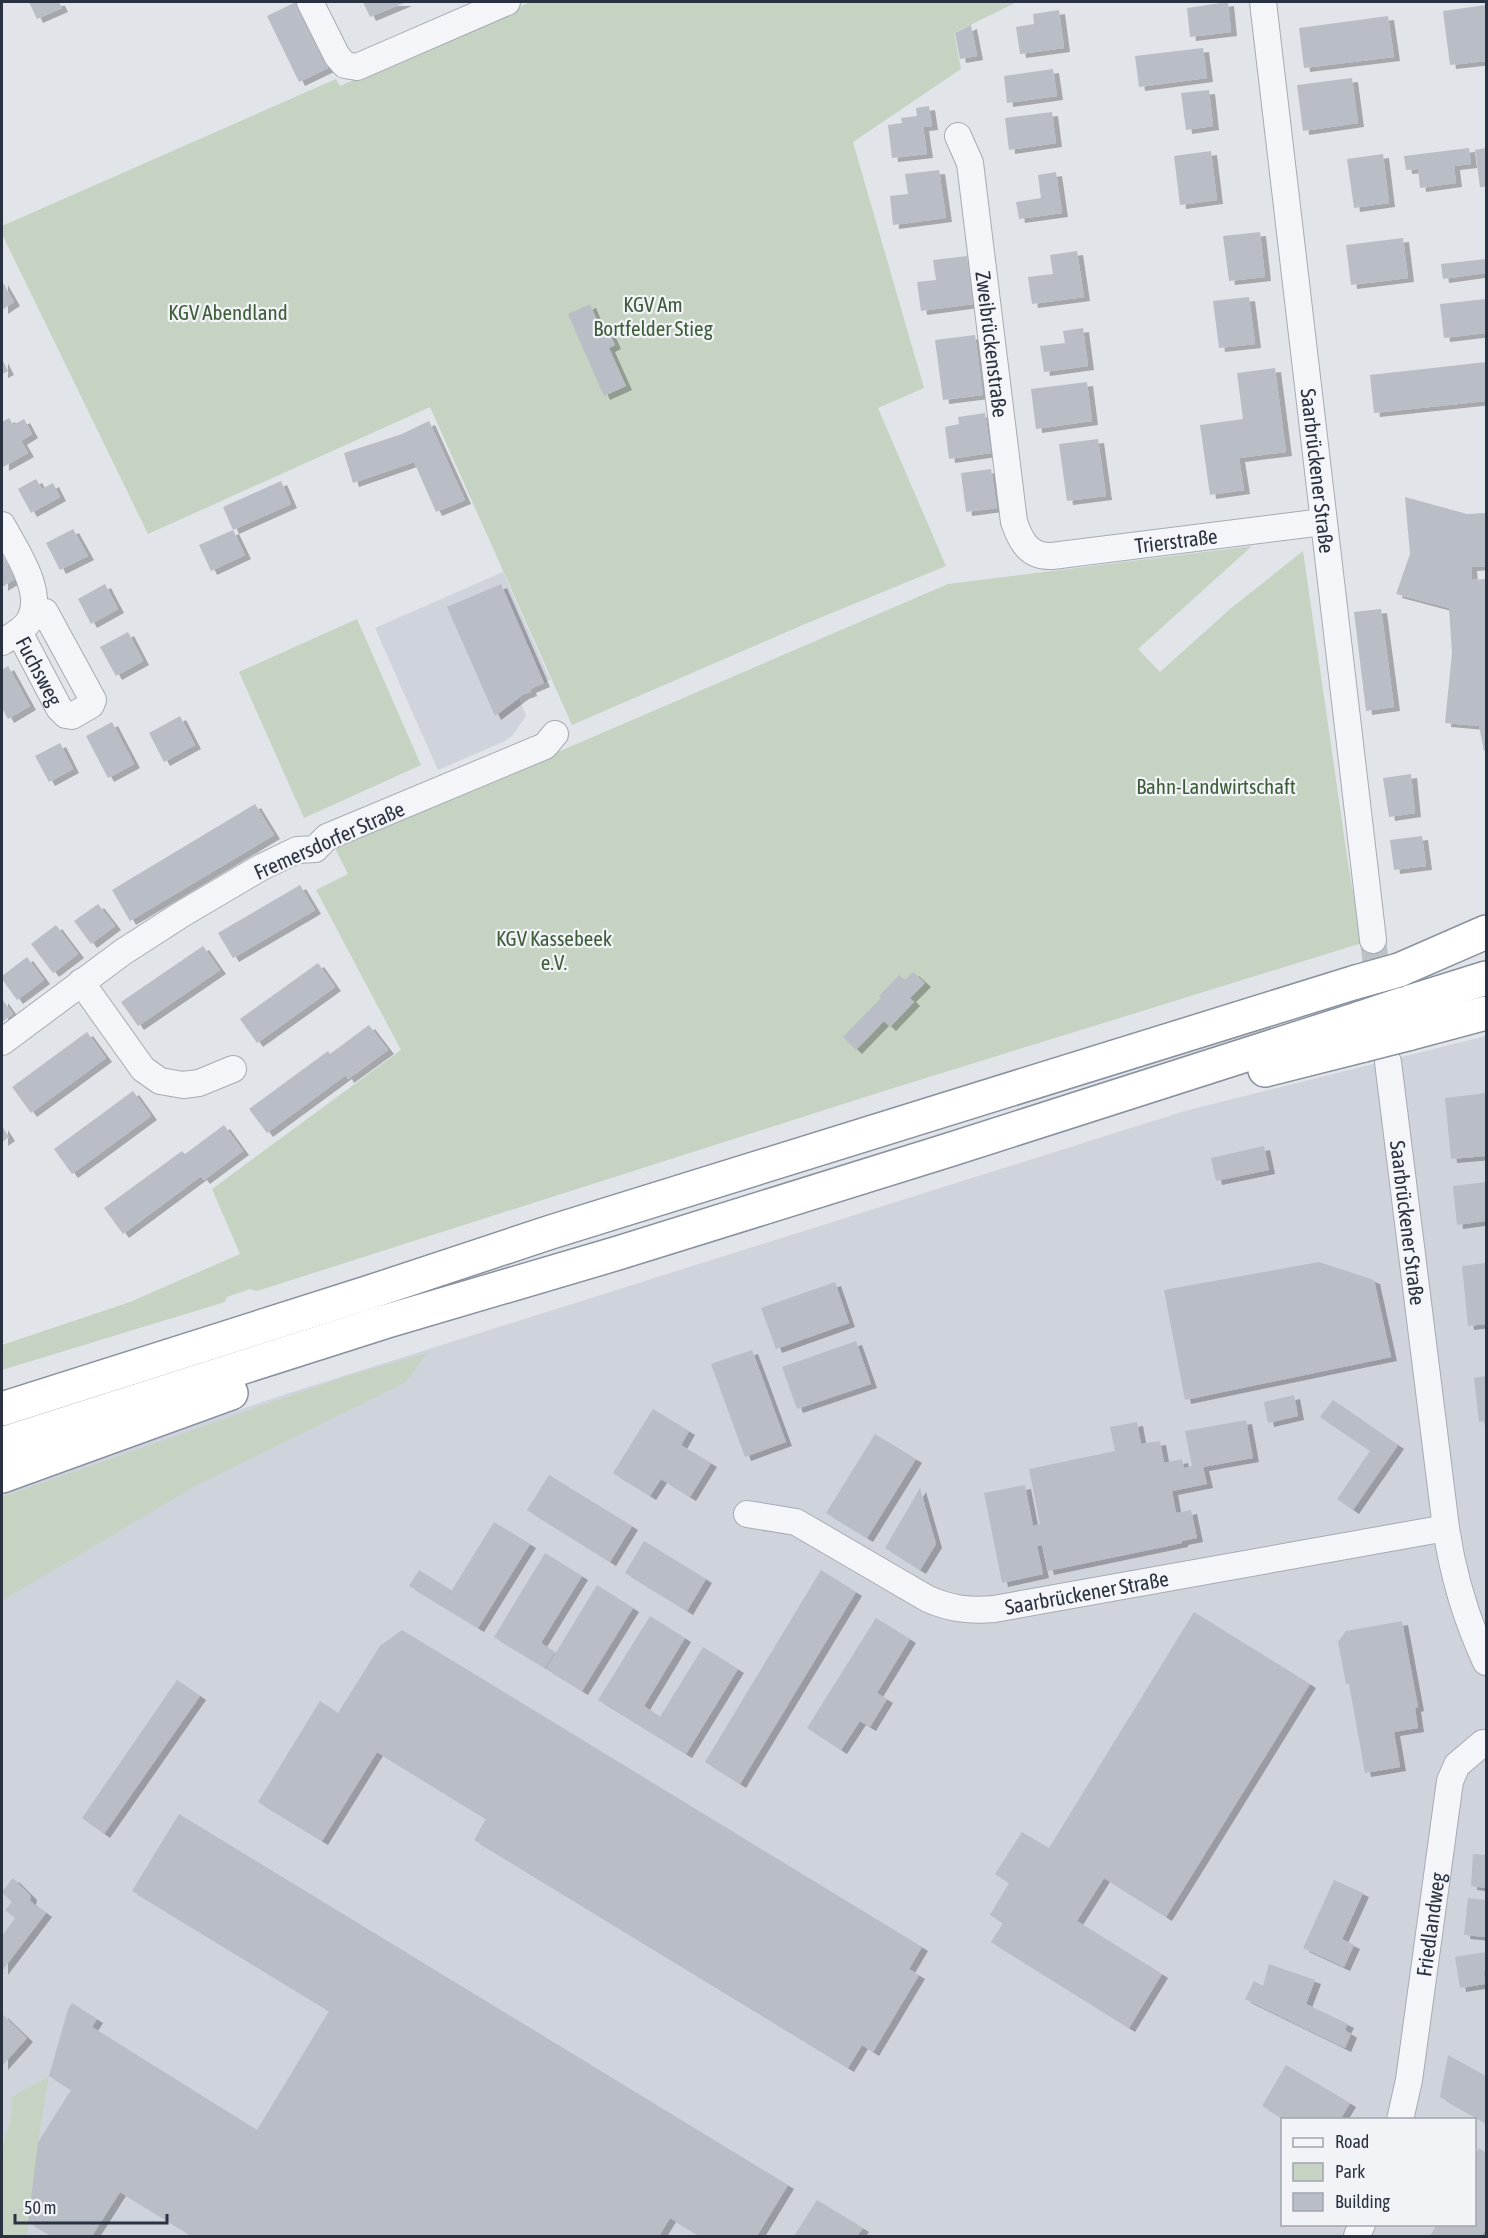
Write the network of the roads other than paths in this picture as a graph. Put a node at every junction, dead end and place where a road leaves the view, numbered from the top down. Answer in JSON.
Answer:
{"nodes":[{"id":1,"x":310,"y":2,"type":"edge"},
{"id":2,"x":507,"y":2,"type":"edge"},
{"id":3,"x":1263,"y":2,"type":"edge"},
{"id":4,"x":958,"y":136,"type":"dead end"},
{"id":5,"x":1323,"y":522,"type":"junction"},
{"id":6,"x":2,"y":525,"type":"edge"},
{"id":7,"x":1029,"y":550,"type":"joint"},
{"id":8,"x":17,"y":631,"type":"edge"},
{"id":9,"x":555,"y":734,"type":"dead end"},
{"id":10,"x":1486,"y":932,"type":"edge"},
{"id":11,"x":1373,"y":940,"type":"tunnel mouth"},
{"id":12,"x":1486,"y":942,"type":"edge"},
{"id":13,"x":1399,"y":970,"type":"junction"},
{"id":14,"x":1486,"y":978,"type":"edge"},
{"id":15,"x":81,"y":982,"type":"junction"},
{"id":16,"x":1486,"y":1013,"type":"edge"},
{"id":17,"x":1405,"y":1019,"type":"junction"},
{"id":18,"x":1371,"y":1041,"type":"junction"},
{"id":19,"x":2,"y":1042,"type":"edge"},
{"id":20,"x":233,"y":1069,"type":"dead end"},
{"id":21,"x":455,"y":1303,"type":"junction"},
{"id":22,"x":8,"y":1406,"type":"edge"},
{"id":23,"x":2,"y":1444,"type":"edge"},
{"id":24,"x":2,"y":1476,"type":"edge"},
{"id":25,"x":747,"y":1514,"type":"dead end"},
{"id":26,"x":1446,"y":1528,"type":"junction"},
{"id":27,"x":1486,"y":1662,"type":"edge"},
{"id":28,"x":1483,"y":1743,"type":"dead end"},
{"id":29,"x":1400,"y":2118,"type":"edge"}],
"edges":[{"from":1,"to":2,"type":"street"},
{"from":3,"to":5,"type":"street","name":"Saarbrückener Straße"},
{"from":4,"to":7,"type":"street","name":"Zweibrückenstraße"},
{"from":5,"to":7,"type":"street","name":"Trierstraße"},
{"from":5,"to":11,"type":"street","name":"Saarbrückener Straße"},
{"from":6,"to":8,"type":"street","name":"Fuchsweg"},
{"from":9,"to":15,"type":"street","name":"Fremersdorfer Straße"},
{"from":10,"to":13,"type":"highway"},
{"from":12,"to":13,"type":"highway"},
{"from":13,"to":22,"type":"highway","bridge":true},
{"from":14,"to":17,"type":"highway"},
{"from":15,"to":19,"type":"street","name":"Fremersdorfer Straße"},
{"from":15,"to":20,"type":"street"},
{"from":16,"to":17,"type":"highway"},
{"from":17,"to":18,"type":"highway","bridge":true},
{"from":18,"to":21,"type":"highway"},
{"from":18,"to":26,"type":"street","name":"Saarbrückener Straße"},
{"from":21,"to":23,"type":"highway"},
{"from":21,"to":24,"type":"highway"},
{"from":25,"to":26,"type":"street","name":"Saarbrückener Straße"},
{"from":26,"to":27,"type":"street","name":"Saarbrückener Straße"},
{"from":28,"to":29,"type":"street","name":"Friedlandweg"}]}
